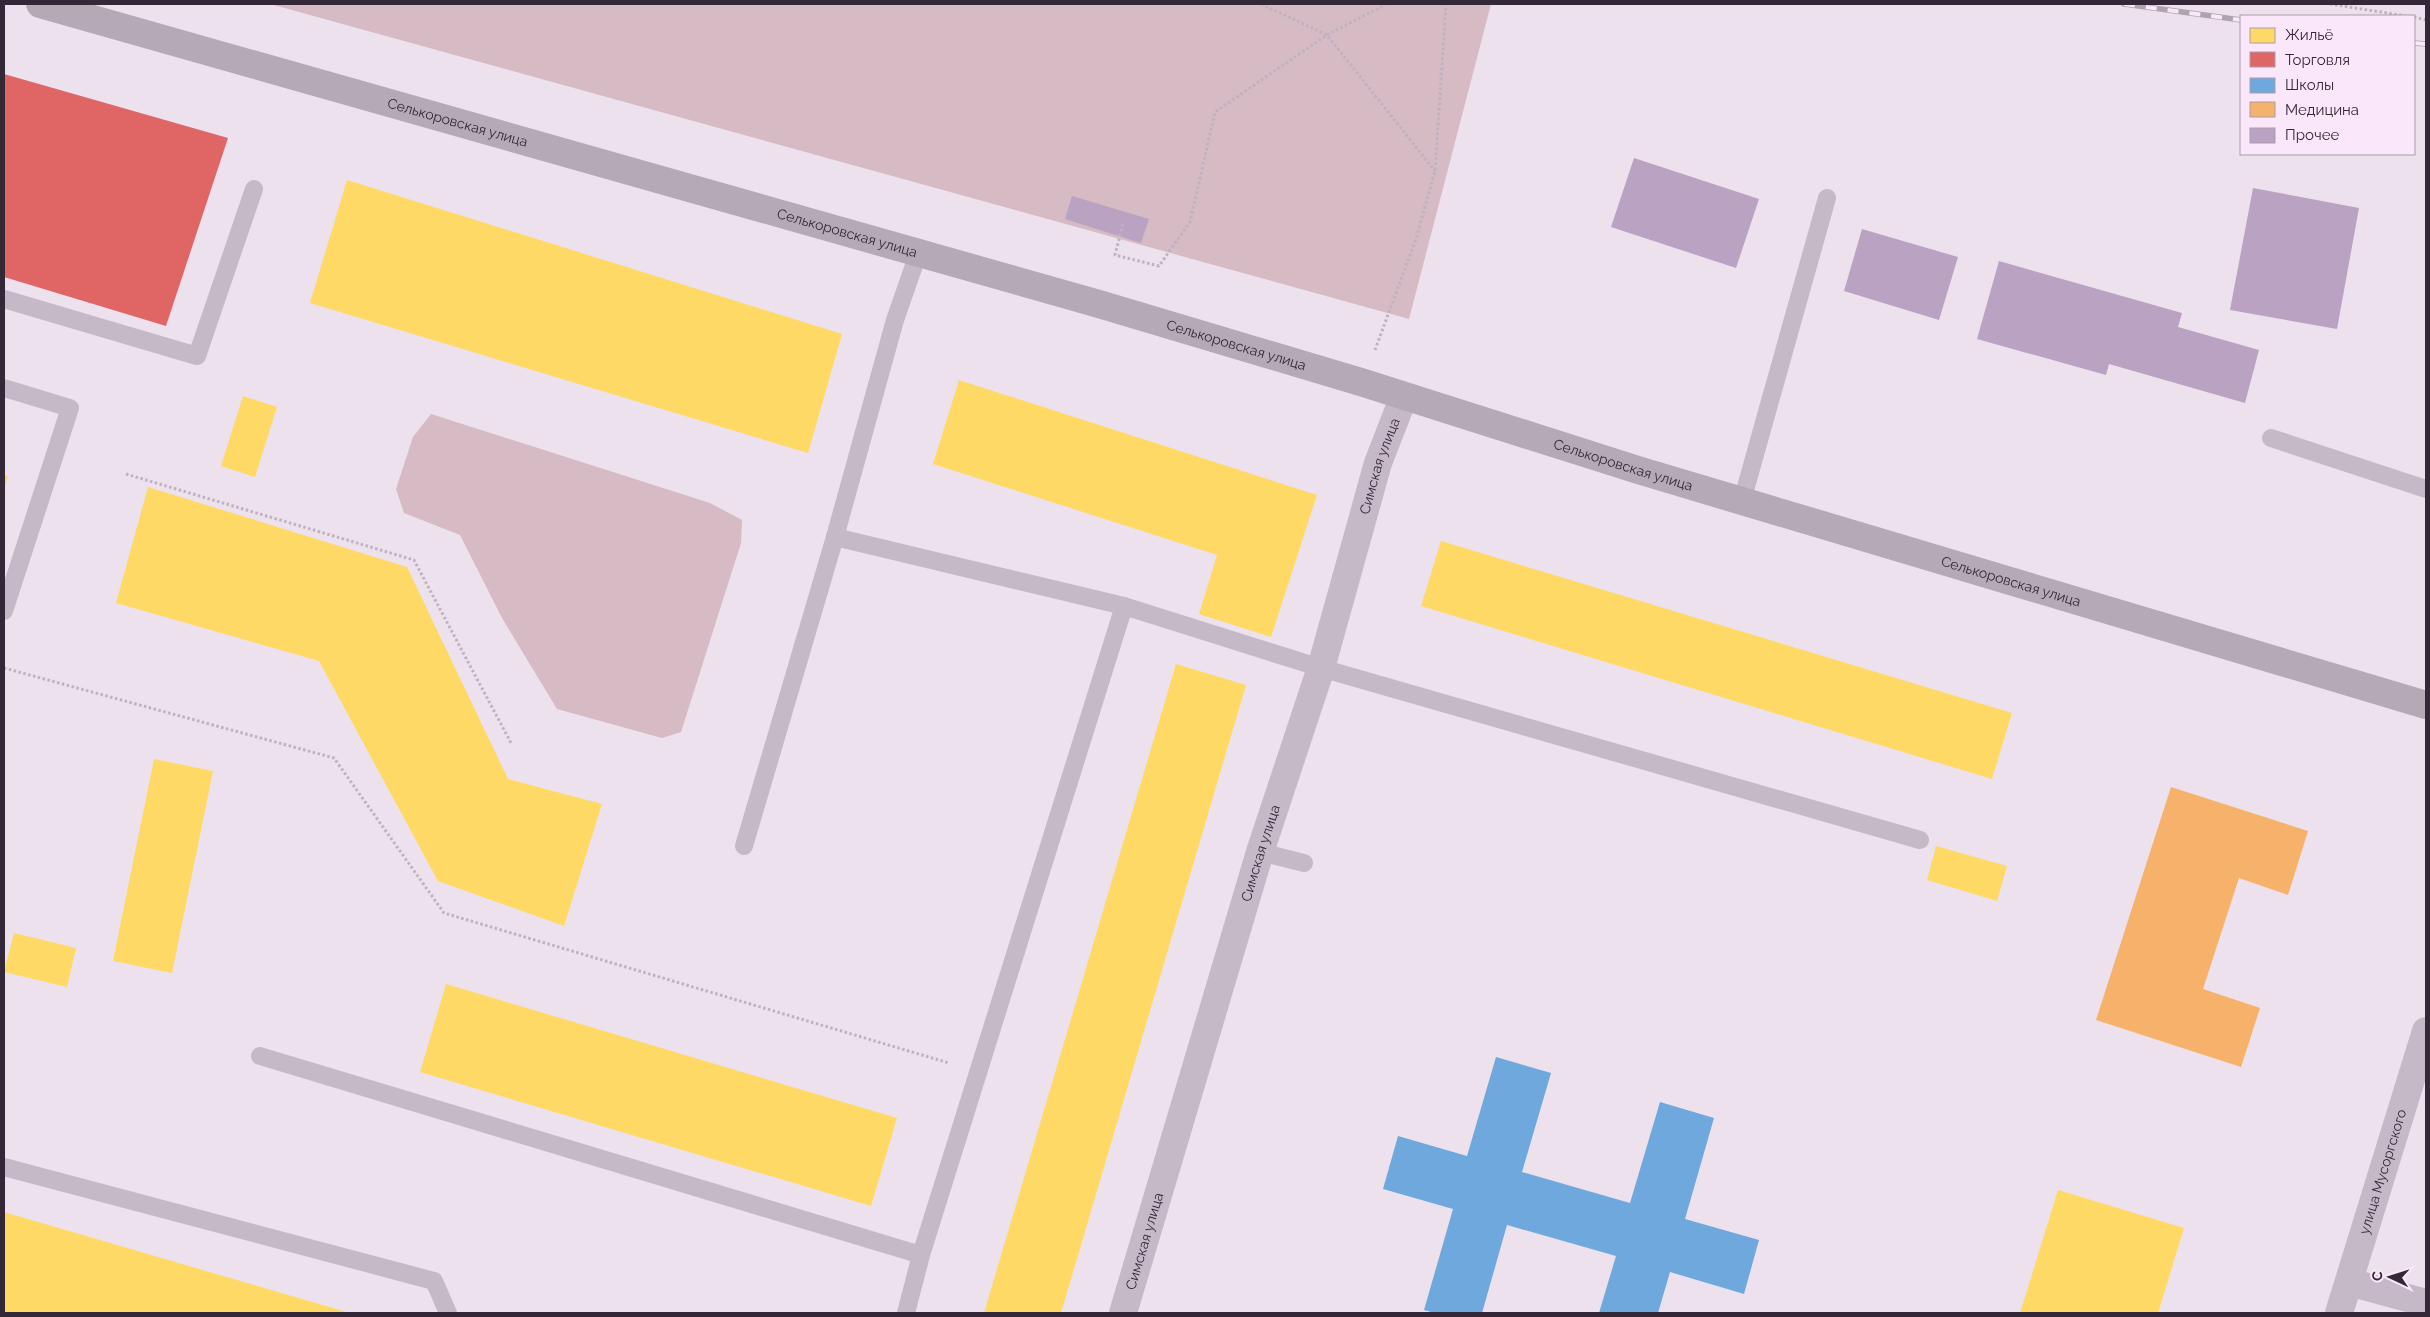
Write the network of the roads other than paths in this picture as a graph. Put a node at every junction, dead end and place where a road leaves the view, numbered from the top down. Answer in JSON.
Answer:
{"nodes":[{"id":1,"x":40,"y":4,"type":"edge"},
{"id":2,"x":254,"y":189,"type":"dead end"},
{"id":3,"x":1827,"y":198,"type":"dead end"},
{"id":4,"x":918,"y":254,"type":"junction"},
{"id":5,"x":4,"y":299,"type":"edge"},
{"id":6,"x":4,"y":388,"type":"edge"},
{"id":7,"x":1404,"y":396,"type":"junction"},
{"id":8,"x":2271,"y":438,"type":"dead end"},
{"id":9,"x":2426,"y":489,"type":"edge"},
{"id":10,"x":1742,"y":501,"type":"junction"},
{"id":11,"x":834,"y":537,"type":"junction"},
{"id":12,"x":1124,"y":606,"type":"junction"},
{"id":13,"x":4,"y":611,"type":"edge"},
{"id":14,"x":1321,"y":668,"type":"junction"},
{"id":15,"x":2426,"y":705,"type":"edge"},
{"id":16,"x":1920,"y":840,"type":"dead end"},
{"id":17,"x":744,"y":846,"type":"dead end"},
{"id":18,"x":1260,"y":852,"type":"junction"},
{"id":19,"x":1304,"y":863,"type":"dead end"},
{"id":20,"x":2426,"y":1031,"type":"edge"},
{"id":21,"x":260,"y":1056,"type":"dead end"},
{"id":22,"x":4,"y":1167,"type":"edge"},
{"id":23,"x":921,"y":1255,"type":"junction"},
{"id":24,"x":2349,"y":1282,"type":"junction"},
{"id":25,"x":2426,"y":1303,"type":"edge"},
{"id":26,"x":448,"y":1313,"type":"edge"},
{"id":27,"x":906,"y":1313,"type":"edge"},
{"id":28,"x":1123,"y":1313,"type":"edge"},
{"id":29,"x":2339,"y":1313,"type":"edge"}],
"edges":[{"from":1,"to":4,"type":"main road","name":"Селькоровская улица"},
{"from":2,"to":5,"type":"lane"},
{"from":3,"to":10,"type":"lane"},
{"from":4,"to":7,"type":"main road","name":"Селькоровская улица"},
{"from":4,"to":11,"type":"lane"},
{"from":6,"to":13,"type":"lane"},
{"from":7,"to":10,"type":"main road","name":"Селькоровская улица"},
{"from":7,"to":14,"type":"street","name":"Симская улица"},
{"from":8,"to":9,"type":"lane"},
{"from":10,"to":15,"type":"main road","name":"Селькоровская улица"},
{"from":11,"to":12,"type":"lane"},
{"from":11,"to":17,"type":"lane"},
{"from":12,"to":14,"type":"lane"},
{"from":12,"to":23,"type":"lane"},
{"from":14,"to":16,"type":"lane"},
{"from":14,"to":18,"type":"street","name":"Симская улица"},
{"from":18,"to":19,"type":"lane"},
{"from":18,"to":28,"type":"street","name":"Симская улица"},
{"from":20,"to":24,"type":"street","name":"улица Мусоргского"},
{"from":21,"to":23,"type":"lane"},
{"from":22,"to":26,"type":"lane"},
{"from":23,"to":27,"type":"lane"},
{"from":24,"to":25,"type":"street"},
{"from":24,"to":29,"type":"street","name":"улица Мусоргского"}]}
